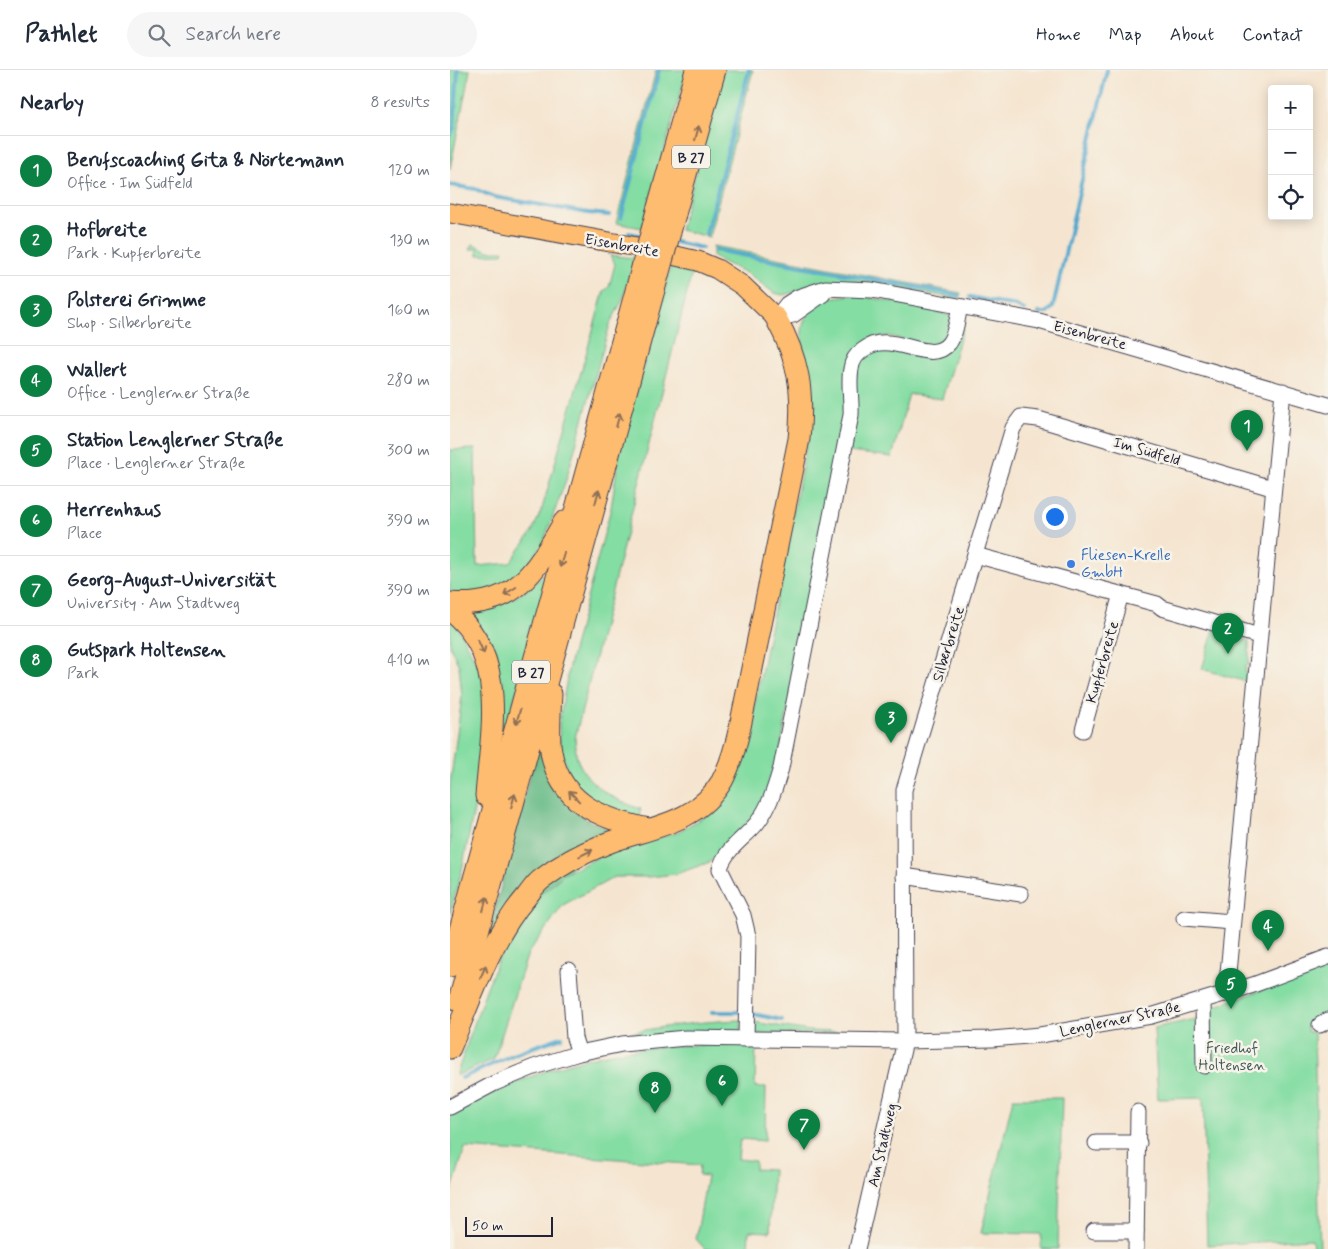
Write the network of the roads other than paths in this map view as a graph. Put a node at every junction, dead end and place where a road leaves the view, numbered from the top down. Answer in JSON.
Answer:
{"nodes":[{"id":1,"x":696,"y":70,"type":"edge"},
{"id":2,"x":715,"y":70,"type":"edge"},
{"id":3,"x":666,"y":212,"type":"junction"},
{"id":4,"x":450,"y":213,"type":"edge"},
{"id":5,"x":645,"y":288,"type":"junction"},
{"id":6,"x":960,"y":307,"type":"junction"},
{"id":7,"x":776,"y":318,"type":"junction"},
{"id":8,"x":1283,"y":391,"type":"junction"},
{"id":9,"x":1328,"y":405,"type":"edge"},
{"id":10,"x":1021,"y":418,"type":"joint"},
{"id":11,"x":1272,"y":488,"type":"junction"},
{"id":12,"x":580,"y":496,"type":"junction"},
{"id":13,"x":975,"y":555,"type":"junction"},
{"id":14,"x":1121,"y":594,"type":"junction"},
{"id":15,"x":450,"y":603,"type":"edge"},
{"id":16,"x":450,"y":610,"type":"edge"},
{"id":17,"x":1259,"y":636,"type":"junction"},
{"id":18,"x":552,"y":662,"type":"junction"},
{"id":19,"x":1083,"y":730,"type":"dead end"},
{"id":20,"x":649,"y":829,"type":"junction"},
{"id":21,"x":482,"y":847,"type":"junction"},
{"id":22,"x":904,"y":876,"type":"junction"},
{"id":23,"x":1021,"y":894,"type":"dead end"},
{"id":24,"x":1184,"y":918,"type":"dead end"},
{"id":25,"x":1232,"y":922,"type":"junction"},
{"id":26,"x":1328,"y":957,"type":"edge"},
{"id":27,"x":450,"y":966,"type":"edge"},
{"id":28,"x":569,"y":970,"type":"dead end"},
{"id":29,"x":1226,"y":994,"type":"junction"},
{"id":30,"x":1203,"y":1001,"type":"junction"},
{"id":31,"x":450,"y":1036,"type":"edge"},
{"id":32,"x":746,"y":1039,"type":"junction"},
{"id":33,"x":905,"y":1041,"type":"junction"},
{"id":34,"x":450,"y":1048,"type":"edge"},
{"id":35,"x":579,"y":1053,"type":"junction"},
{"id":36,"x":1204,"y":1066,"type":"dead end"},
{"id":37,"x":450,"y":1107,"type":"edge"},
{"id":38,"x":1138,"y":1112,"type":"dead end"},
{"id":39,"x":1096,"y":1143,"type":"dead end"},
{"id":40,"x":1139,"y":1143,"type":"junction"},
{"id":41,"x":1094,"y":1230,"type":"dead end"},
{"id":42,"x":1136,"y":1231,"type":"junction"},
{"id":43,"x":858,"y":1249,"type":"edge"},
{"id":44,"x":1136,"y":1249,"type":"edge"}],
"edges":[{"from":1,"to":3,"type":"highway","number":"B 27"},
{"from":3,"to":2,"type":"highway","number":"B 27","one_way":true},
{"from":3,"to":5,"type":"highway","number":"B 27","bridge":true},
{"from":4,"to":7,"type":"main road","name":"Eisenbreite"},
{"from":5,"to":12,"type":"highway","number":"B 27"},
{"from":18,"to":5,"type":"highway","number":"B 27","one_way":true},
{"from":6,"to":7,"type":"street","name":"Eisenbreite"},
{"from":6,"to":8,"type":"street","name":"Eisenbreite"},
{"from":6,"to":32,"type":"street"},
{"from":7,"to":20,"type":"highway"},
{"from":8,"to":9,"type":"street","name":"Eisenbreite"},
{"from":8,"to":11,"type":"street"},
{"from":10,"to":11,"type":"street","name":"Im Südfeld"},
{"from":10,"to":13,"type":"street","name":"Silberbreite"},
{"from":11,"to":17,"type":"street"},
{"from":12,"to":15,"type":"highway","one_way":true},
{"from":12,"to":21,"type":"highway","number":"B 27","one_way":true},
{"from":13,"to":14,"type":"street"},
{"from":13,"to":22,"type":"street","name":"Silberbreite"},
{"from":14,"to":17,"type":"street"},
{"from":14,"to":19,"type":"street","name":"Kupferbreite"},
{"from":16,"to":21,"type":"highway","one_way":true},
{"from":17,"to":25,"type":"street"},
{"from":20,"to":18,"type":"highway","one_way":true},
{"from":31,"to":18,"type":"highway","number":"B 27","one_way":true},
{"from":34,"to":20,"type":"highway","one_way":true},
{"from":21,"to":27,"type":"highway","number":"B 27"},
{"from":22,"to":23,"type":"street"},
{"from":22,"to":33,"type":"street","name":"Silberbreite"},
{"from":24,"to":25,"type":"street"},
{"from":25,"to":29,"type":"street"},
{"from":26,"to":29,"type":"street","name":"Lenglerner Straße"},
{"from":28,"to":35,"type":"street"},
{"from":29,"to":30,"type":"street","name":"Lenglerner Straße"},
{"from":30,"to":33,"type":"street","name":"Lenglerner Straße"},
{"from":30,"to":36,"type":"street"},
{"from":32,"to":33,"type":"street","name":"Lenglerner Straße"},
{"from":32,"to":35,"type":"street","name":"Lenglerner Straße"},
{"from":33,"to":43,"type":"street","name":"Am Stadtweg"},
{"from":35,"to":37,"type":"street","name":"Lenglerner Straße"},
{"from":38,"to":40,"type":"street"},
{"from":39,"to":40,"type":"street"},
{"from":40,"to":42,"type":"street"},
{"from":41,"to":42,"type":"street"},
{"from":42,"to":44,"type":"street"}]}
